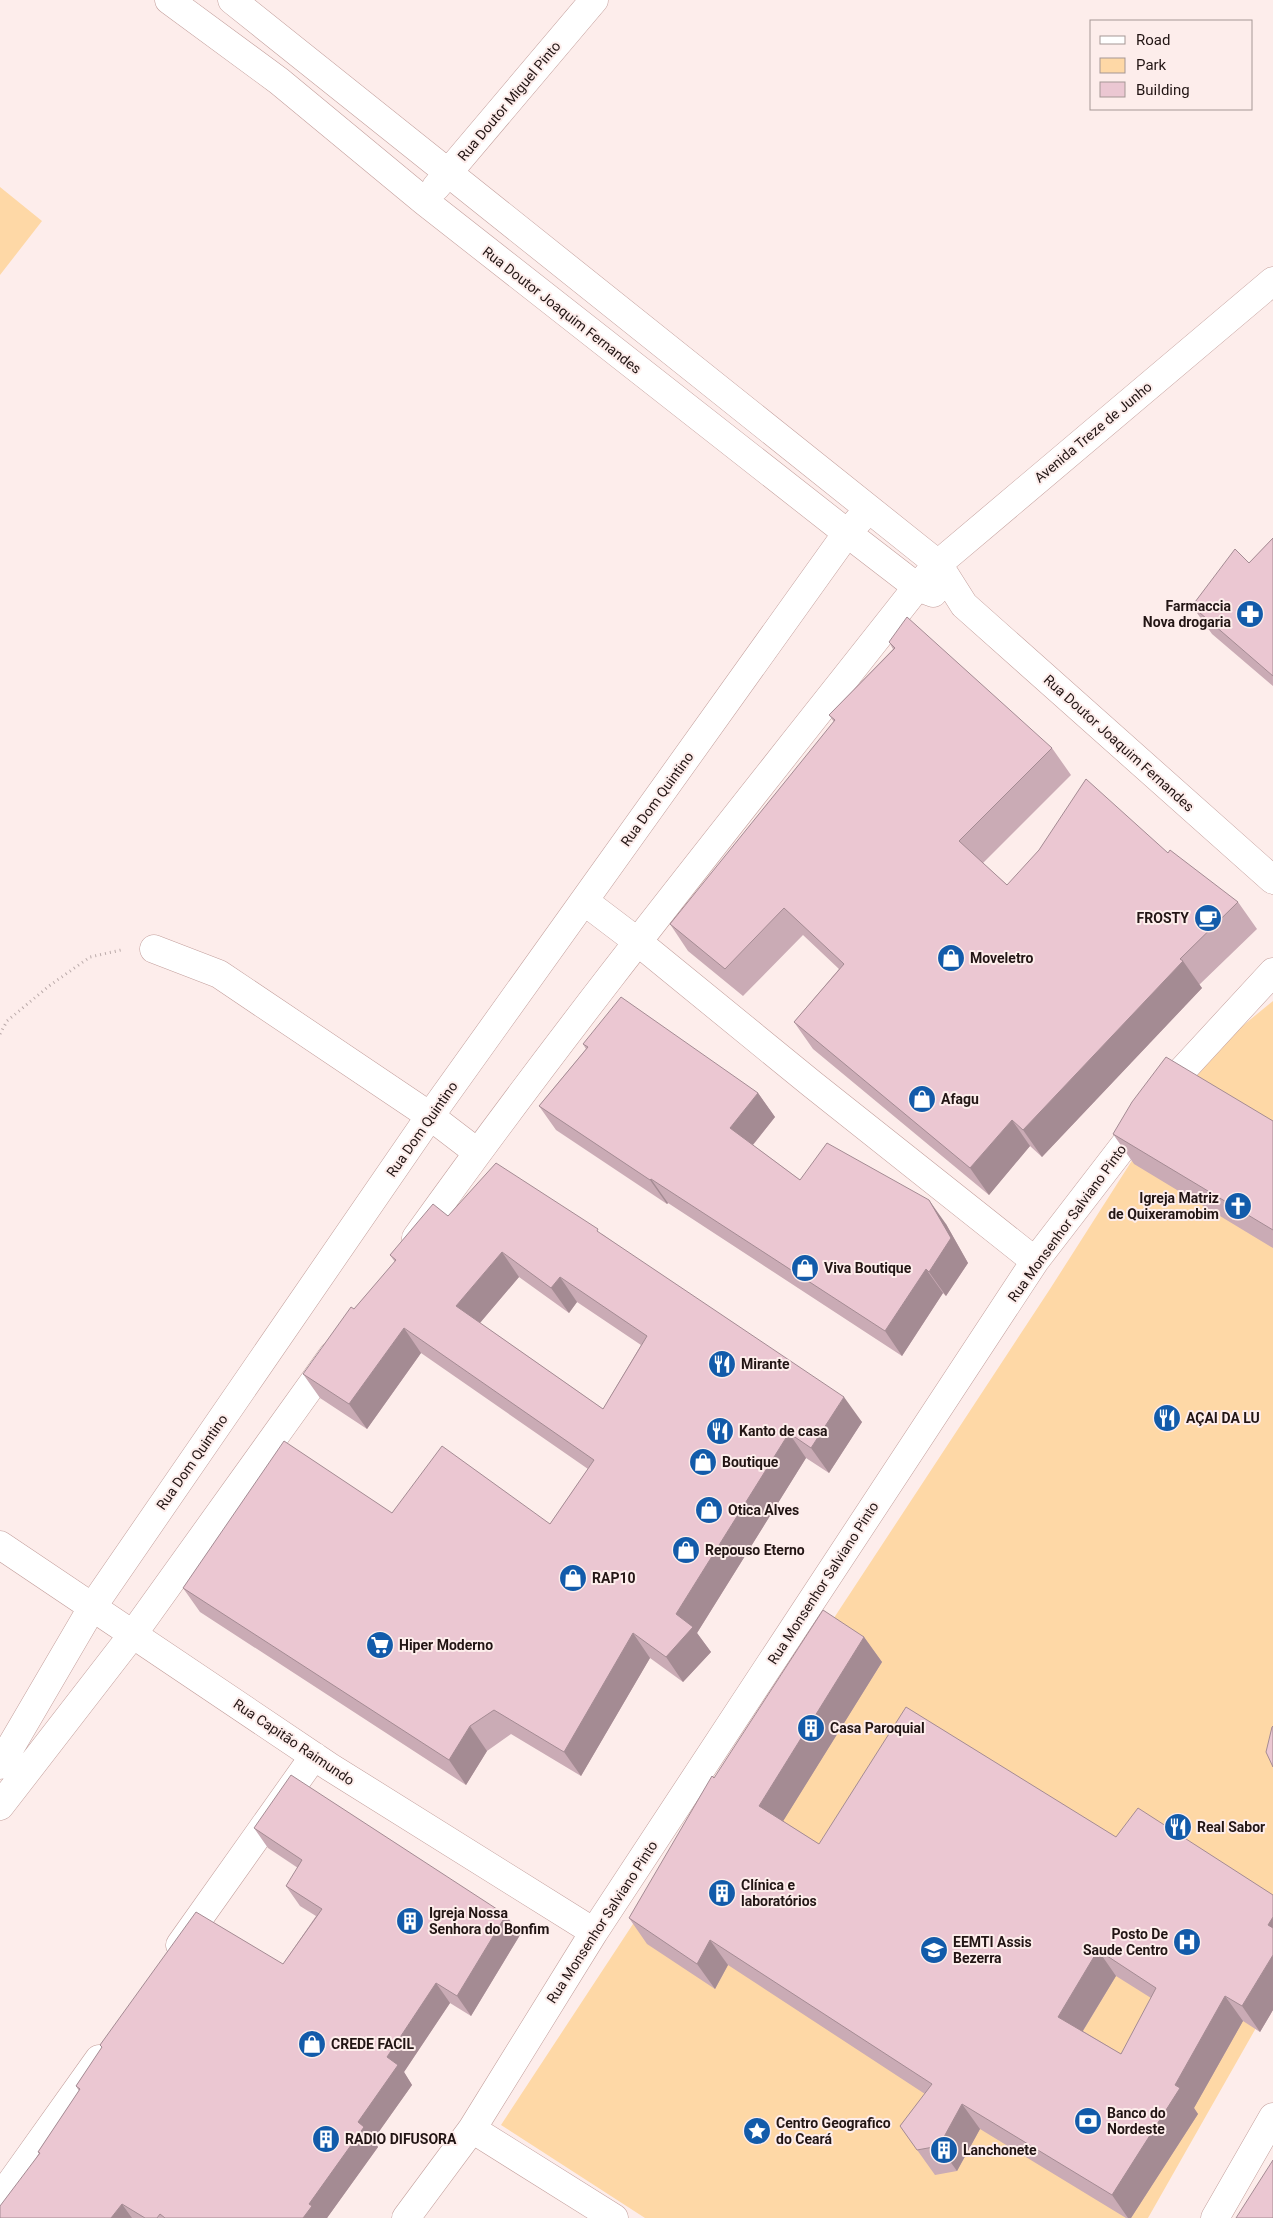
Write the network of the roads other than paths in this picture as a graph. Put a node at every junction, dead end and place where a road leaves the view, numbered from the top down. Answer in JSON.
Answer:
{"nodes":[{"id":1,"x":168,"y":0,"type":"edge"},
{"id":2,"x":232,"y":0,"type":"edge"},
{"id":3,"x":594,"y":0,"type":"edge"},
{"id":4,"x":447,"y":174,"type":"junction"},
{"id":5,"x":424,"y":201,"type":"junction"},
{"id":6,"x":1270,"y":290,"type":"edge"},
{"id":7,"x":869,"y":509,"type":"junction"},
{"id":8,"x":847,"y":533,"type":"junction"},
{"id":9,"x":938,"y":564,"type":"junction"},
{"id":10,"x":917,"y":587,"type":"junction"},
{"id":11,"x":964,"y":605,"type":"junction"},
{"id":12,"x":1273,"y":880,"type":"edge"},
{"id":13,"x":584,"y":901,"type":"junction"},
{"id":14,"x":638,"y":942,"type":"junction"},
{"id":15,"x":154,"y":949,"type":"road end"},
{"id":16,"x":1273,"y":972,"type":"edge"},
{"id":17,"x":430,"y":1116,"type":"junction"},
{"id":18,"x":477,"y":1152,"type":"junction"},
{"id":19,"x":403,"y":1256,"type":"edge"},
{"id":20,"x":1035,"y":1261,"type":"junction"},
{"id":21,"x":346,"y":1337,"type":"edge"},
{"id":22,"x":0,"y":1545,"type":"edge"},
{"id":23,"x":93,"y":1606,"type":"junction"},
{"id":24,"x":134,"y":1634,"type":"junction"},
{"id":25,"x":314,"y":1756,"type":"junction"},
{"id":26,"x":0,"y":1764,"type":"edge"},
{"id":27,"x":0,"y":1806,"type":"edge"},
{"id":28,"x":594,"y":1932,"type":"junction"},
{"id":29,"x":166,"y":1965,"type":"edge"},
{"id":30,"x":114,"y":2037,"type":"edge"},
{"id":31,"x":1273,"y":2116,"type":"edge"},
{"id":32,"x":472,"y":2129,"type":"junction"},
{"id":33,"x":0,"y":2198,"type":"edge"},
{"id":34,"x":406,"y":2218,"type":"edge"},
{"id":35,"x":614,"y":2218,"type":"edge"},
{"id":36,"x":1215,"y":2218,"type":"edge"}],
"edges":[{"from":1,"to":5,"type":"street","name":"Rua Doutor Joaquim Fernandes"},
{"from":2,"to":4,"type":"street","name":"Rua Doutor Joaquim Fernandes"},
{"from":3,"to":4,"type":"street","name":"Rua Doutor Miguel Pinto"},
{"from":4,"to":5,"type":"street","name":"Rua Doutor Miguel Pinto"},
{"from":4,"to":7,"type":"street","name":"Rua Doutor Joaquim Fernandes"},
{"from":5,"to":8,"type":"street","name":"Rua Doutor Joaquim Fernandes"},
{"from":6,"to":9,"type":"street","name":"Avenida Treze de Junho"},
{"from":7,"to":8,"type":"street","name":"Rua Dom Quintino"},
{"from":7,"to":9,"type":"street","name":"Rua Doutor Joaquim Fernandes"},
{"from":8,"to":10,"type":"street","name":"Rua Doutor Joaquim Fernandes"},
{"from":8,"to":13,"type":"street","name":"Rua Dom Quintino"},
{"from":9,"to":10,"type":"street","name":"Avenida Treze de Junho"},
{"from":9,"to":11,"type":"street","name":"Rua Doutor Joaquim Fernandes"},
{"from":10,"to":11,"type":"street","name":"Rua Doutor Joaquim Fernandes"},
{"from":10,"to":14,"type":"street"},
{"from":11,"to":12,"type":"street","name":"Rua Doutor Joaquim Fernandes"},
{"from":13,"to":14,"type":"street"},
{"from":13,"to":17,"type":"street","name":"Rua Dom Quintino"},
{"from":14,"to":18,"type":"street"},
{"from":14,"to":20,"type":"street"},
{"from":15,"to":17,"type":"street"},
{"from":16,"to":20,"type":"street","name":"Rua Monsenhor Salviano Pinto"},
{"from":17,"to":18,"type":"street"},
{"from":17,"to":23,"type":"street","name":"Rua Dom Quintino"},
{"from":18,"to":19,"type":"street"},
{"from":20,"to":28,"type":"street","name":"Rua Monsenhor Salviano Pinto"},
{"from":21,"to":24,"type":"street"},
{"from":22,"to":23,"type":"street","name":"Rua Capitão Raimundo"},
{"from":23,"to":24,"type":"street","name":"Rua Capitão Raimundo"},
{"from":23,"to":26,"type":"street","name":"Rua Dom Quintino"},
{"from":24,"to":25,"type":"street","name":"Rua Capitão Raimundo"},
{"from":24,"to":27,"type":"street"},
{"from":25,"to":28,"type":"street","name":"Rua Capitão Raimundo"},
{"from":25,"to":29,"type":"street"},
{"from":28,"to":32,"type":"street","name":"Rua Monsenhor Salviano Pinto"},
{"from":30,"to":33,"type":"street"},
{"from":31,"to":36,"type":"street"},
{"from":32,"to":34,"type":"street","name":"Rua Monsenhor Salviano Pinto"},
{"from":32,"to":35,"type":"street"}]}
